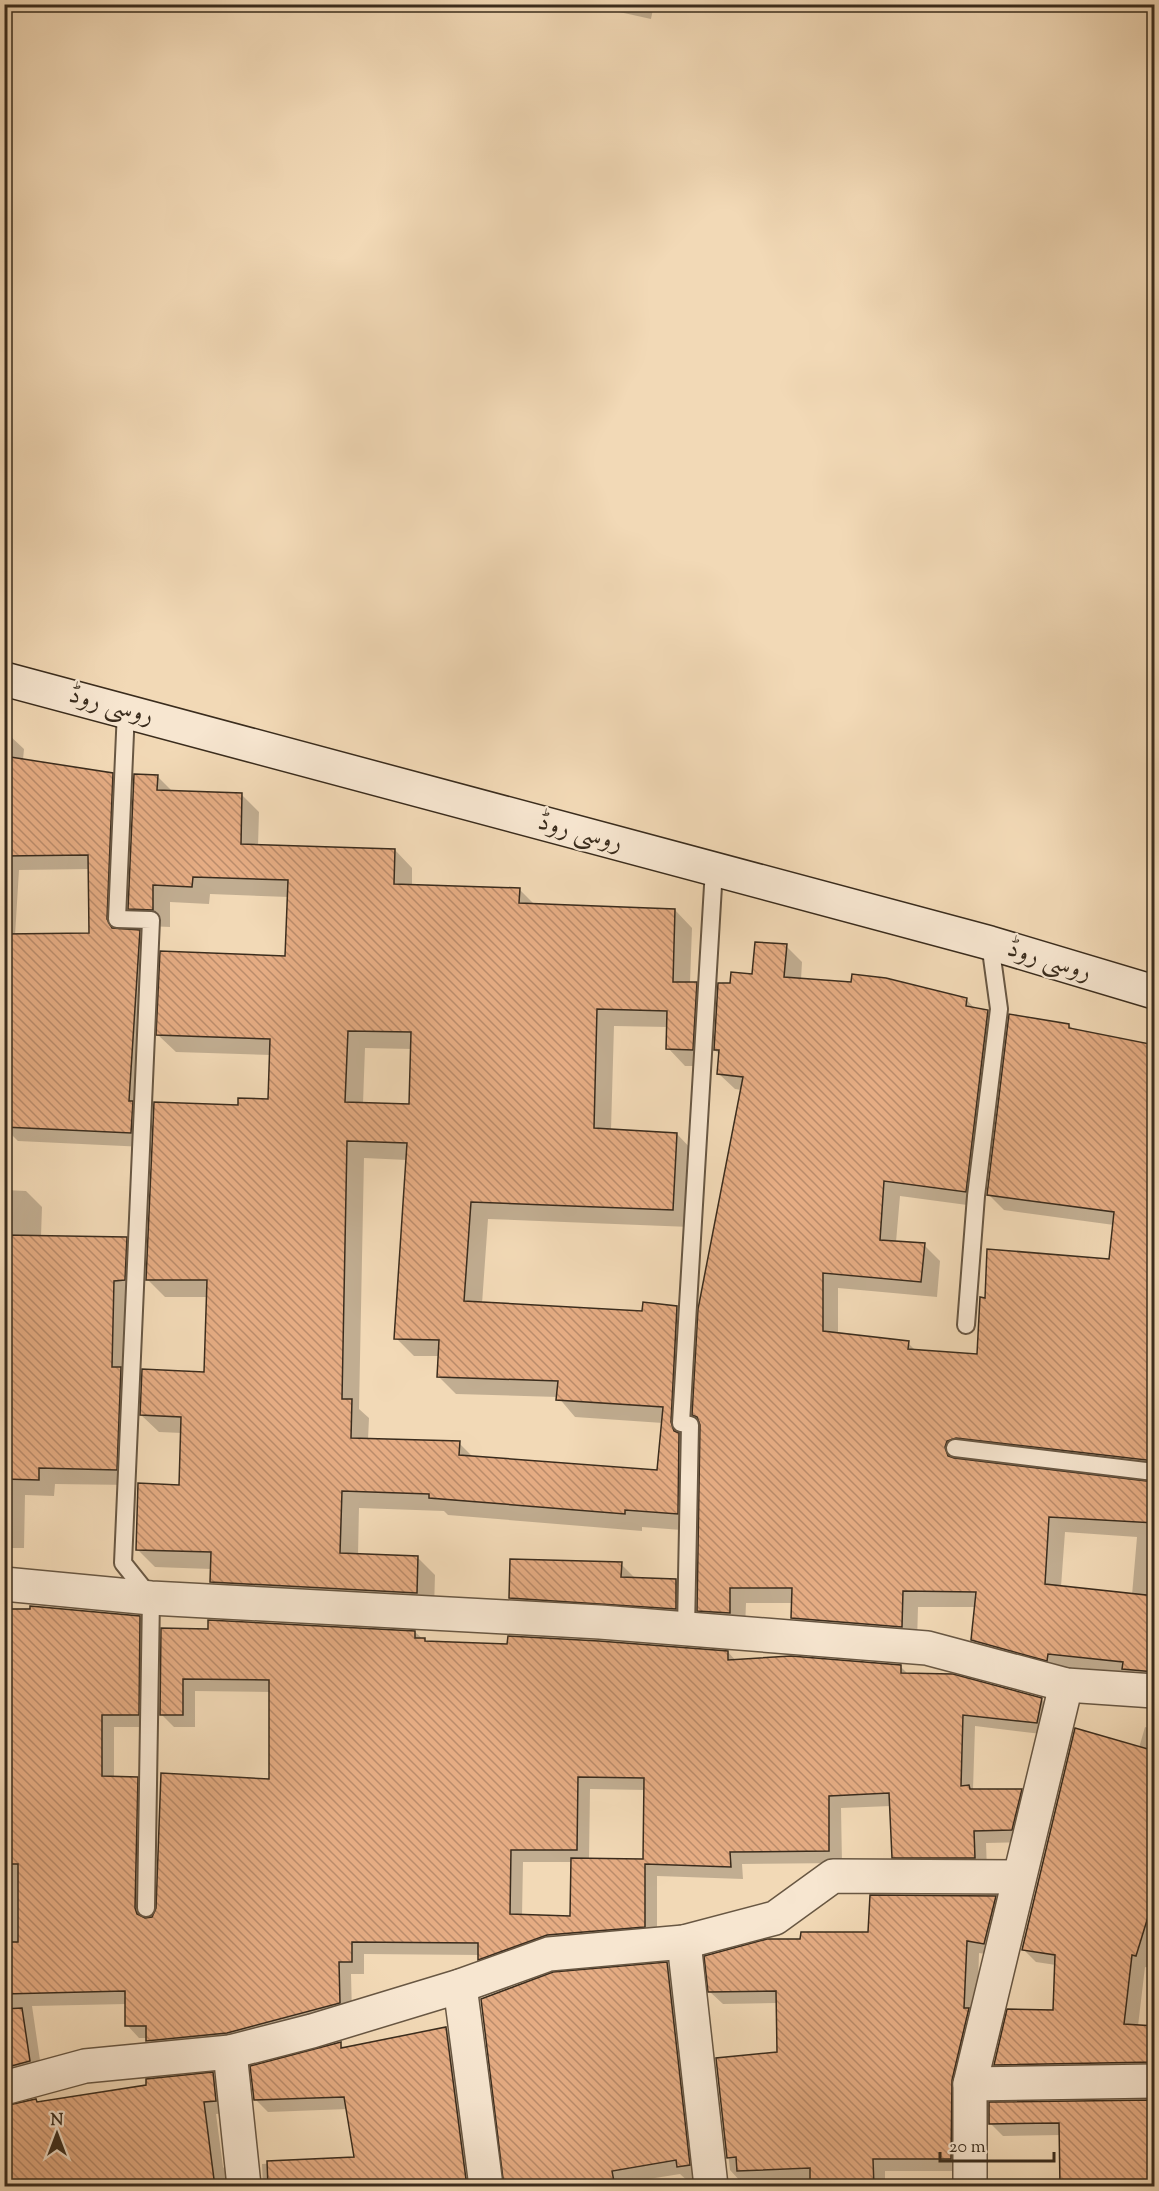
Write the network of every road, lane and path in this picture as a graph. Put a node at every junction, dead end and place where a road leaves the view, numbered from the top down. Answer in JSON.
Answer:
{"nodes":[{"id":1,"x":4,"y":679,"type":"edge"},
{"id":2,"x":126,"y":710,"type":"junction"},
{"id":3,"x":714,"y":869,"type":"junction"},
{"id":4,"x":990,"y":943,"type":"junction"},
{"id":5,"x":1155,"y":992,"type":"edge"},
{"id":6,"x":966,"y":1325,"type":"dead end"},
{"id":7,"x":955,"y":1448,"type":"dead end"},
{"id":8,"x":1155,"y":1472,"type":"edge"},
{"id":9,"x":4,"y":1584,"type":"edge"},
{"id":10,"x":151,"y":1598,"type":"junction"},
{"id":11,"x":686,"y":1629,"type":"junction"},
{"id":12,"x":1066,"y":1685,"type":"junction"},
{"id":13,"x":1155,"y":1691,"type":"edge"},
{"id":14,"x":1018,"y":1877,"type":"junction"},
{"id":15,"x":146,"y":1908,"type":"dead end"},
{"id":16,"x":684,"y":1942,"type":"junction"},
{"id":17,"x":460,"y":1986,"type":"junction"},
{"id":18,"x":230,"y":2052,"type":"junction"},
{"id":19,"x":1155,"y":2081,"type":"edge"},
{"id":20,"x":970,"y":2084,"type":"junction"},
{"id":21,"x":4,"y":2088,"type":"edge"},
{"id":22,"x":244,"y":2187,"type":"edge"},
{"id":23,"x":486,"y":2187,"type":"edge"},
{"id":24,"x":711,"y":2187,"type":"edge"},
{"id":25,"x":970,"y":2187,"type":"edge"}],
"edges":[{"from":1,"to":2,"type":"street","name":"روسی روڈ"},
{"from":2,"to":3,"type":"street","name":"روسی روڈ"},
{"from":2,"to":10,"type":"lane"},
{"from":3,"to":4,"type":"street","name":"روسی روڈ"},
{"from":3,"to":11,"type":"lane"},
{"from":4,"to":5,"type":"street","name":"روسی روڈ"},
{"from":4,"to":6,"type":"lane"},
{"from":7,"to":8,"type":"lane"},
{"from":9,"to":10,"type":"street"},
{"from":10,"to":11,"type":"street"},
{"from":10,"to":15,"type":"lane"},
{"from":11,"to":12,"type":"street"},
{"from":12,"to":13,"type":"street"},
{"from":12,"to":14,"type":"street"},
{"from":14,"to":16,"type":"street"},
{"from":14,"to":20,"type":"street"},
{"from":16,"to":17,"type":"street"},
{"from":16,"to":24,"type":"street"},
{"from":17,"to":18,"type":"street"},
{"from":17,"to":23,"type":"street"},
{"from":18,"to":21,"type":"street"},
{"from":18,"to":22,"type":"street"},
{"from":19,"to":20,"type":"street"},
{"from":20,"to":25,"type":"street"}]}
